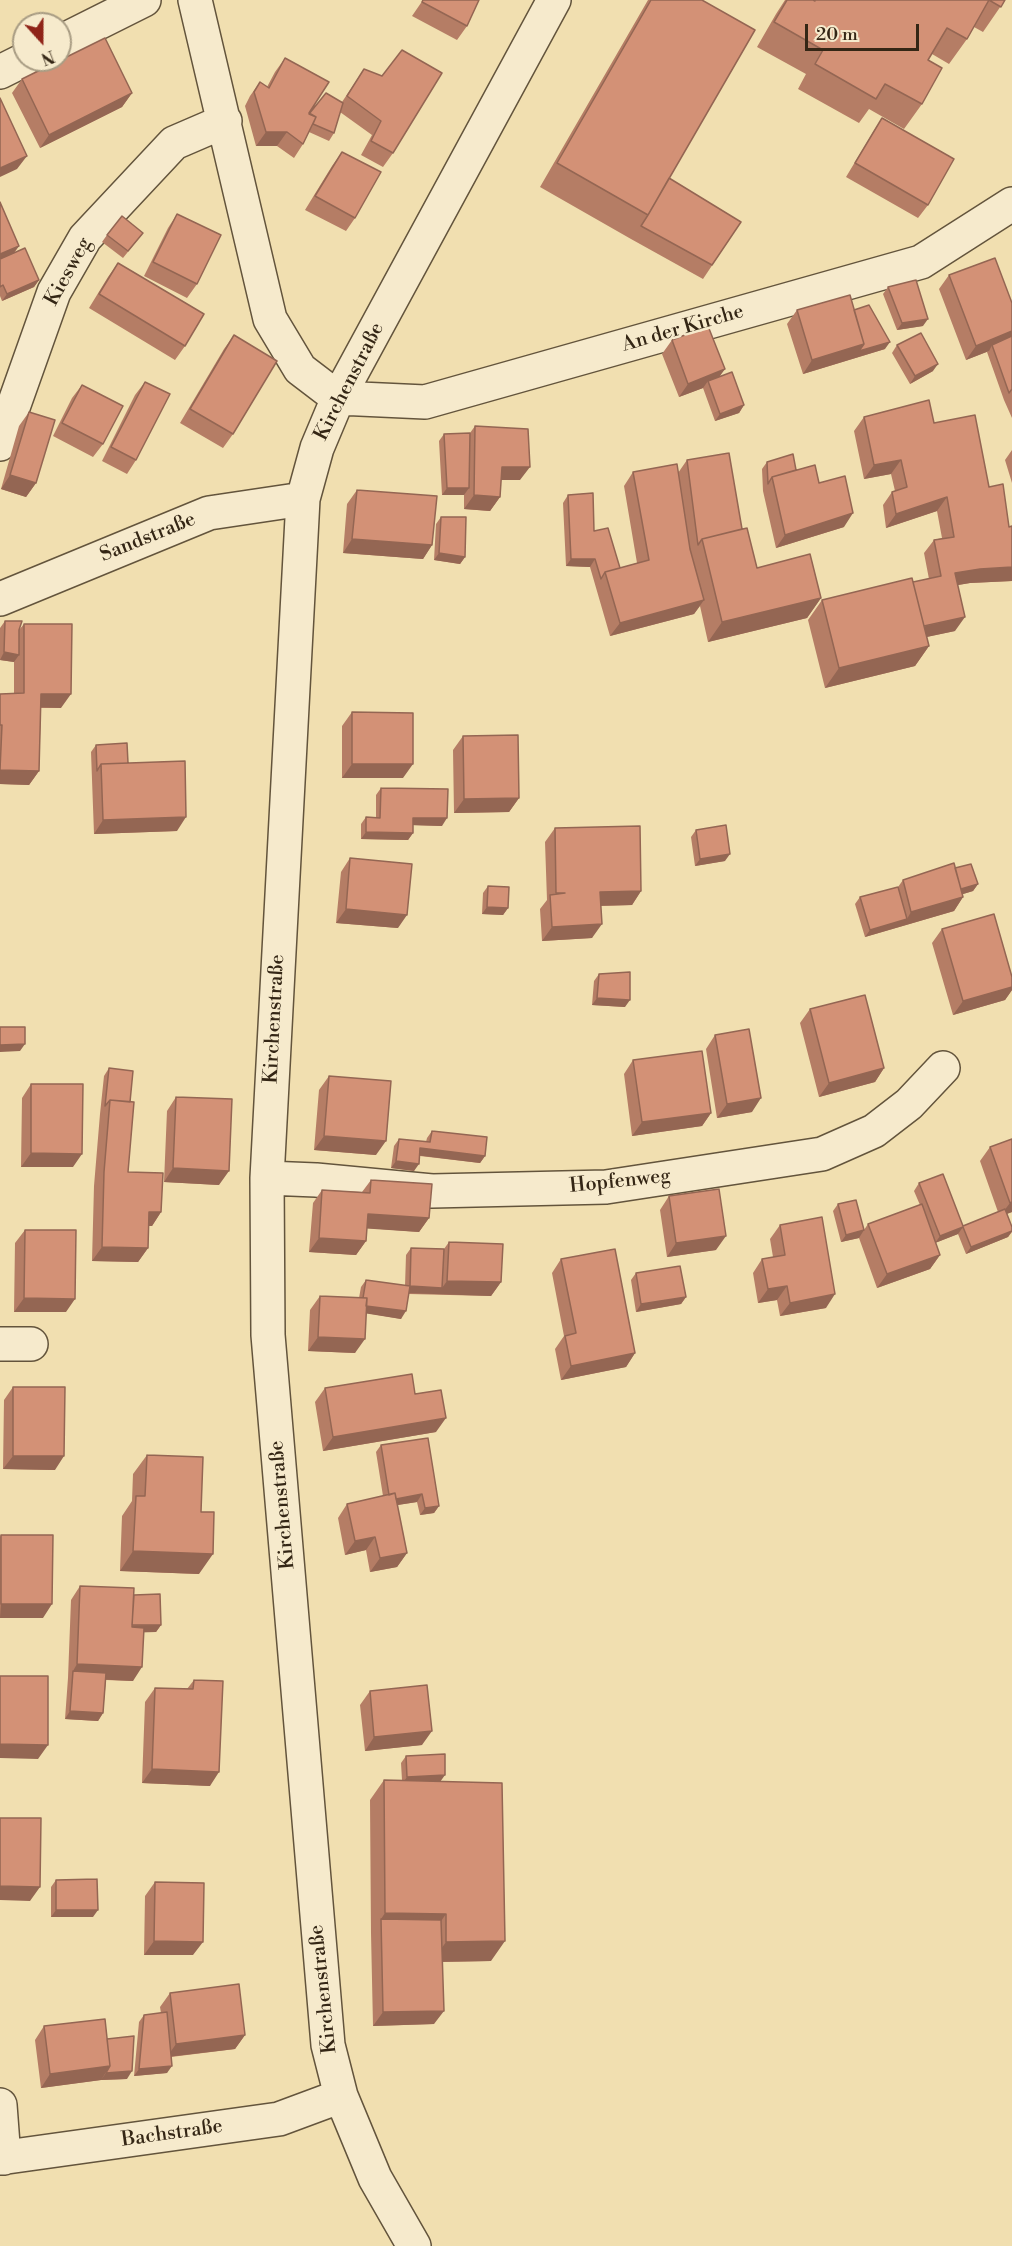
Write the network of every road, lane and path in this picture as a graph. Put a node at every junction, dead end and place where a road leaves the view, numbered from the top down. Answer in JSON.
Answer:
{"nodes":[{"id":1,"x":144,"y":0,"type":"edge"},
{"id":2,"x":195,"y":0,"type":"edge"},
{"id":3,"x":554,"y":0,"type":"edge"},
{"id":4,"x":72,"y":36,"type":"edge"},
{"id":5,"x":225,"y":121,"type":"junction"},
{"id":6,"x":1012,"y":204,"type":"edge"},
{"id":7,"x":338,"y":399,"type":"junction"},
{"id":8,"x":0,"y":444,"type":"edge"},
{"id":9,"x":303,"y":499,"type":"junction"},
{"id":10,"x":0,"y":599,"type":"edge"},
{"id":11,"x":943,"y":1068,"type":"dead end"},
{"id":12,"x":267,"y":1178,"type":"junction"},
{"id":13,"x":340,"y":2096,"type":"junction"},
{"id":14,"x":0,"y":2105,"type":"edge"},
{"id":15,"x":2,"y":2158,"type":"edge"},
{"id":16,"x":414,"y":2246,"type":"edge"}],
"edges":[{"from":1,"to":4,"type":"street"},
{"from":2,"to":5,"type":"street"},
{"from":3,"to":7,"type":"street","name":"Kirchenstraße"},
{"from":5,"to":7,"type":"street"},
{"from":5,"to":8,"type":"street","name":"Kiesweg"},
{"from":6,"to":7,"type":"street","name":"An der Kirche"},
{"from":7,"to":9,"type":"street","name":"Kirchenstraße"},
{"from":9,"to":10,"type":"street","name":"Sandstraße"},
{"from":9,"to":12,"type":"street","name":"Kirchenstraße"},
{"from":11,"to":12,"type":"street","name":"Hopfenweg"},
{"from":12,"to":13,"type":"street","name":"Kirchenstraße"},
{"from":13,"to":15,"type":"street","name":"Bachstraße"},
{"from":13,"to":16,"type":"street","name":"Kirchenstraße"},
{"from":14,"to":15,"type":"street"}]}
